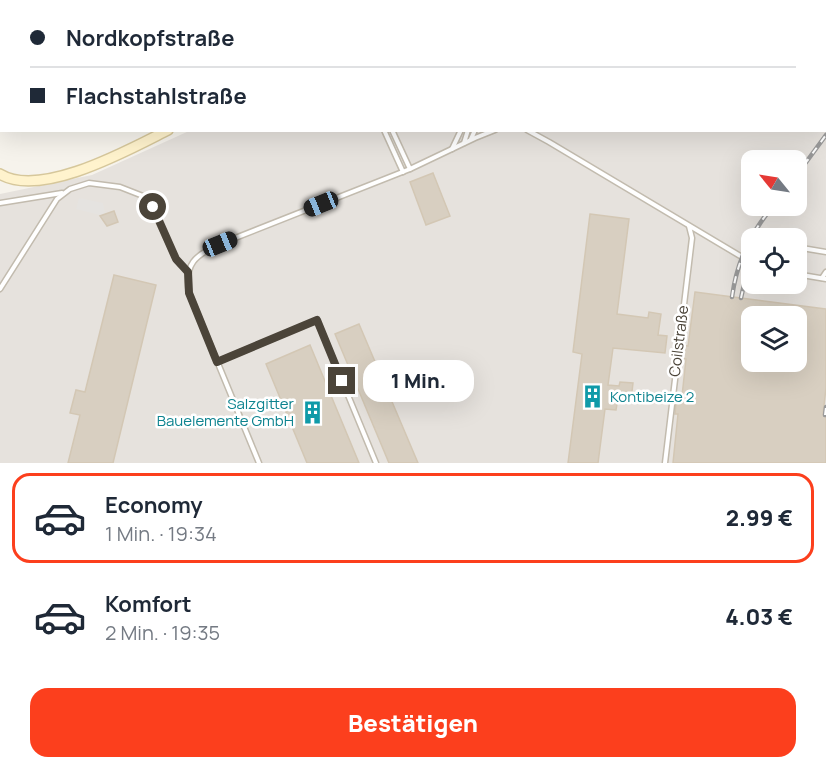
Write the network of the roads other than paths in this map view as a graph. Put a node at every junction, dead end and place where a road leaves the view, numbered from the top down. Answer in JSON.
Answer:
{"nodes":[{"id":1,"x":164,"y":132,"type":"edge"},
{"id":2,"x":385,"y":132,"type":"edge"},
{"id":3,"x":393,"y":132,"type":"edge"},
{"id":4,"x":459,"y":132,"type":"edge"},
{"id":5,"x":467,"y":132,"type":"edge"},
{"id":6,"x":474,"y":132,"type":"edge"},
{"id":7,"x":490,"y":132,"type":"edge"},
{"id":8,"x":531,"y":132,"type":"edge"},
{"id":9,"x":471,"y":140,"type":"junction"},
{"id":10,"x":464,"y":143,"type":"junction"},
{"id":11,"x":452,"y":150,"type":"junction"},
{"id":12,"x":410,"y":169,"type":"junction"},
{"id":13,"x":403,"y":172,"type":"junction"},
{"id":14,"x":0,"y":174,"type":"edge"},
{"id":15,"x":63,"y":193,"type":"junction"},
{"id":16,"x":0,"y":203,"type":"edge"},
{"id":17,"x":683,"y":222,"type":"junction"},
{"id":18,"x":807,"y":249,"type":"edge"},
{"id":19,"x":826,"y":252,"type":"edge"},
{"id":20,"x":741,"y":256,"type":"edge"},
{"id":21,"x":188,"y":272,"type":"junction"},
{"id":22,"x":826,"y":272,"type":"edge"},
{"id":23,"x":807,"y":276,"type":"edge"},
{"id":24,"x":824,"y":278,"type":"edge"},
{"id":25,"x":0,"y":289,"type":"edge"},
{"id":26,"x":217,"y":362,"type":"junction"},
{"id":27,"x":260,"y":463,"type":"edge"},
{"id":28,"x":376,"y":463,"type":"edge"},
{"id":29,"x":665,"y":463,"type":"edge"}],
"edges":[{"from":1,"to":14,"type":"street"},
{"from":2,"to":13,"type":"lane"},
{"from":3,"to":12,"type":"lane"},
{"from":4,"to":11,"type":"lane"},
{"from":5,"to":10,"type":"lane"},
{"from":6,"to":9,"type":"lane"},
{"from":7,"to":9,"type":"lane"},
{"from":8,"to":17,"type":"lane"},
{"from":9,"to":10,"type":"lane"},
{"from":10,"to":11,"type":"lane"},
{"from":11,"to":12,"type":"lane"},
{"from":12,"to":13,"type":"lane"},
{"from":13,"to":21,"type":"lane"},
{"from":15,"to":16,"type":"lane"},
{"from":15,"to":21,"type":"lane"},
{"from":15,"to":25,"type":"lane"},
{"from":17,"to":20,"type":"lane"},
{"from":17,"to":29,"type":"lane","name":"Coilstraße"},
{"from":18,"to":19,"type":"lane"},
{"from":21,"to":26,"type":"lane"},
{"from":22,"to":24,"type":"lane"},
{"from":23,"to":24,"type":"lane"},
{"from":26,"to":27,"type":"lane"},
{"from":26,"to":28,"type":"lane"}]}
